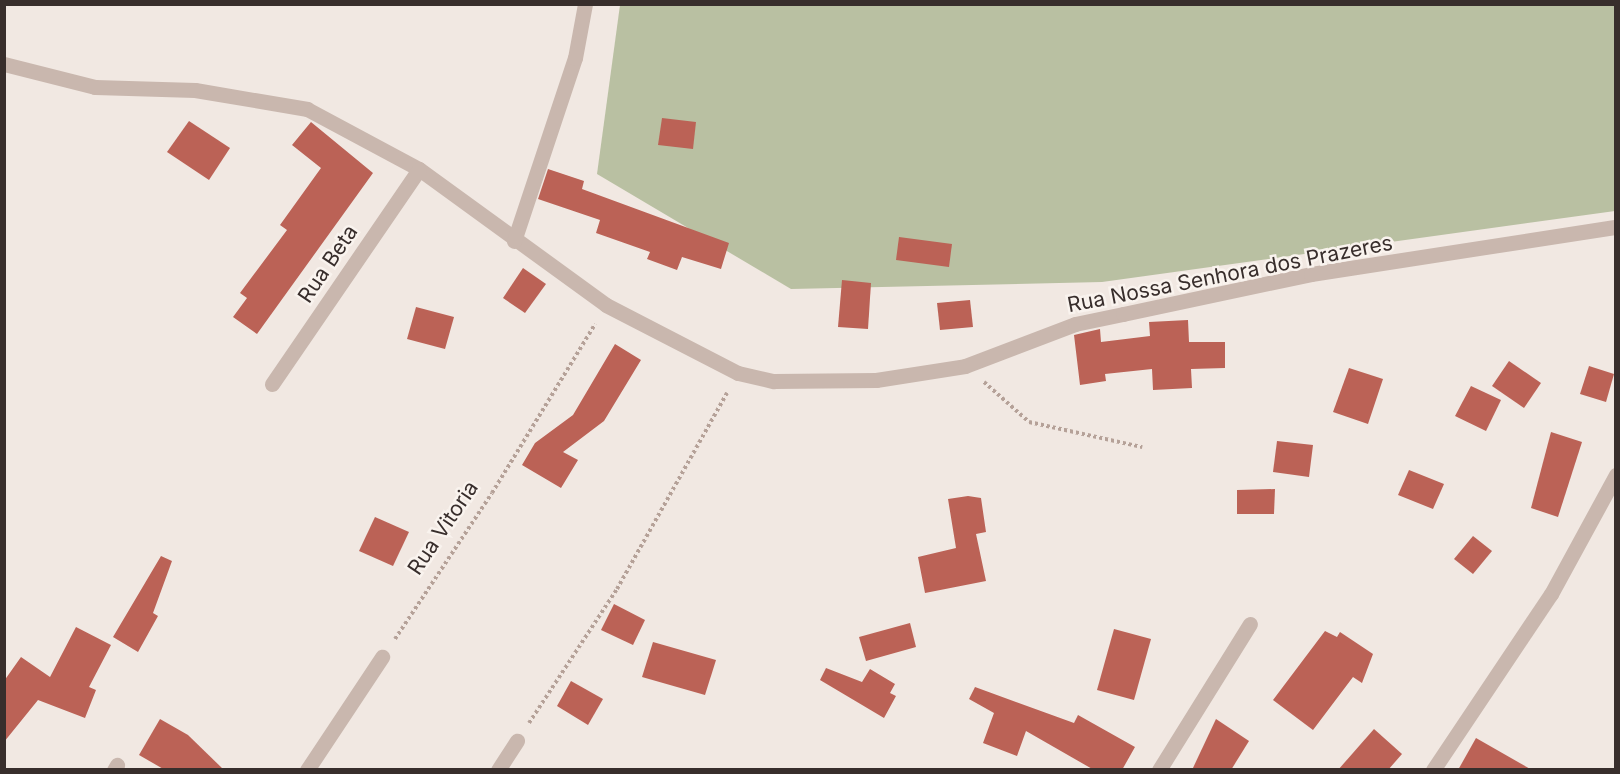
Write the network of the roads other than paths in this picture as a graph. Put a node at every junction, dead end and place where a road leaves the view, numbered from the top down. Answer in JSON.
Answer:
{"nodes":[{"id":1,"x":585,"y":4,"type":"edge"},
{"id":2,"x":4,"y":64,"type":"edge"},
{"id":3,"x":419,"y":169,"type":"junction"},
{"id":4,"x":1616,"y":227,"type":"edge"},
{"id":5,"x":514,"y":241,"type":"junction"},
{"id":6,"x":272,"y":384,"type":"dead end"},
{"id":7,"x":1616,"y":475,"type":"edge"},
{"id":8,"x":1250,"y":624,"type":"dead end"},
{"id":9,"x":382,"y":657,"type":"road end"},
{"id":10,"x":517,"y":741,"type":"road end"},
{"id":11,"x":307,"y":770,"type":"edge"},
{"id":12,"x":498,"y":770,"type":"edge"},
{"id":13,"x":1159,"y":770,"type":"edge"},
{"id":14,"x":1433,"y":770,"type":"edge"}],
"edges":[{"from":1,"to":5,"type":"street"},
{"from":2,"to":3,"type":"street","name":"Rua Nossa Senhora dos Prazeres"},
{"from":3,"to":5,"type":"street","name":"Rua Nossa Senhora dos Prazeres"},
{"from":3,"to":6,"type":"street","name":"Rua Beta"},
{"from":4,"to":5,"type":"street","name":"Rua Nossa Senhora dos Prazeres"},
{"from":7,"to":14,"type":"street"},
{"from":8,"to":13,"type":"street"},
{"from":9,"to":11,"type":"street"},
{"from":10,"to":12,"type":"street"}]}
